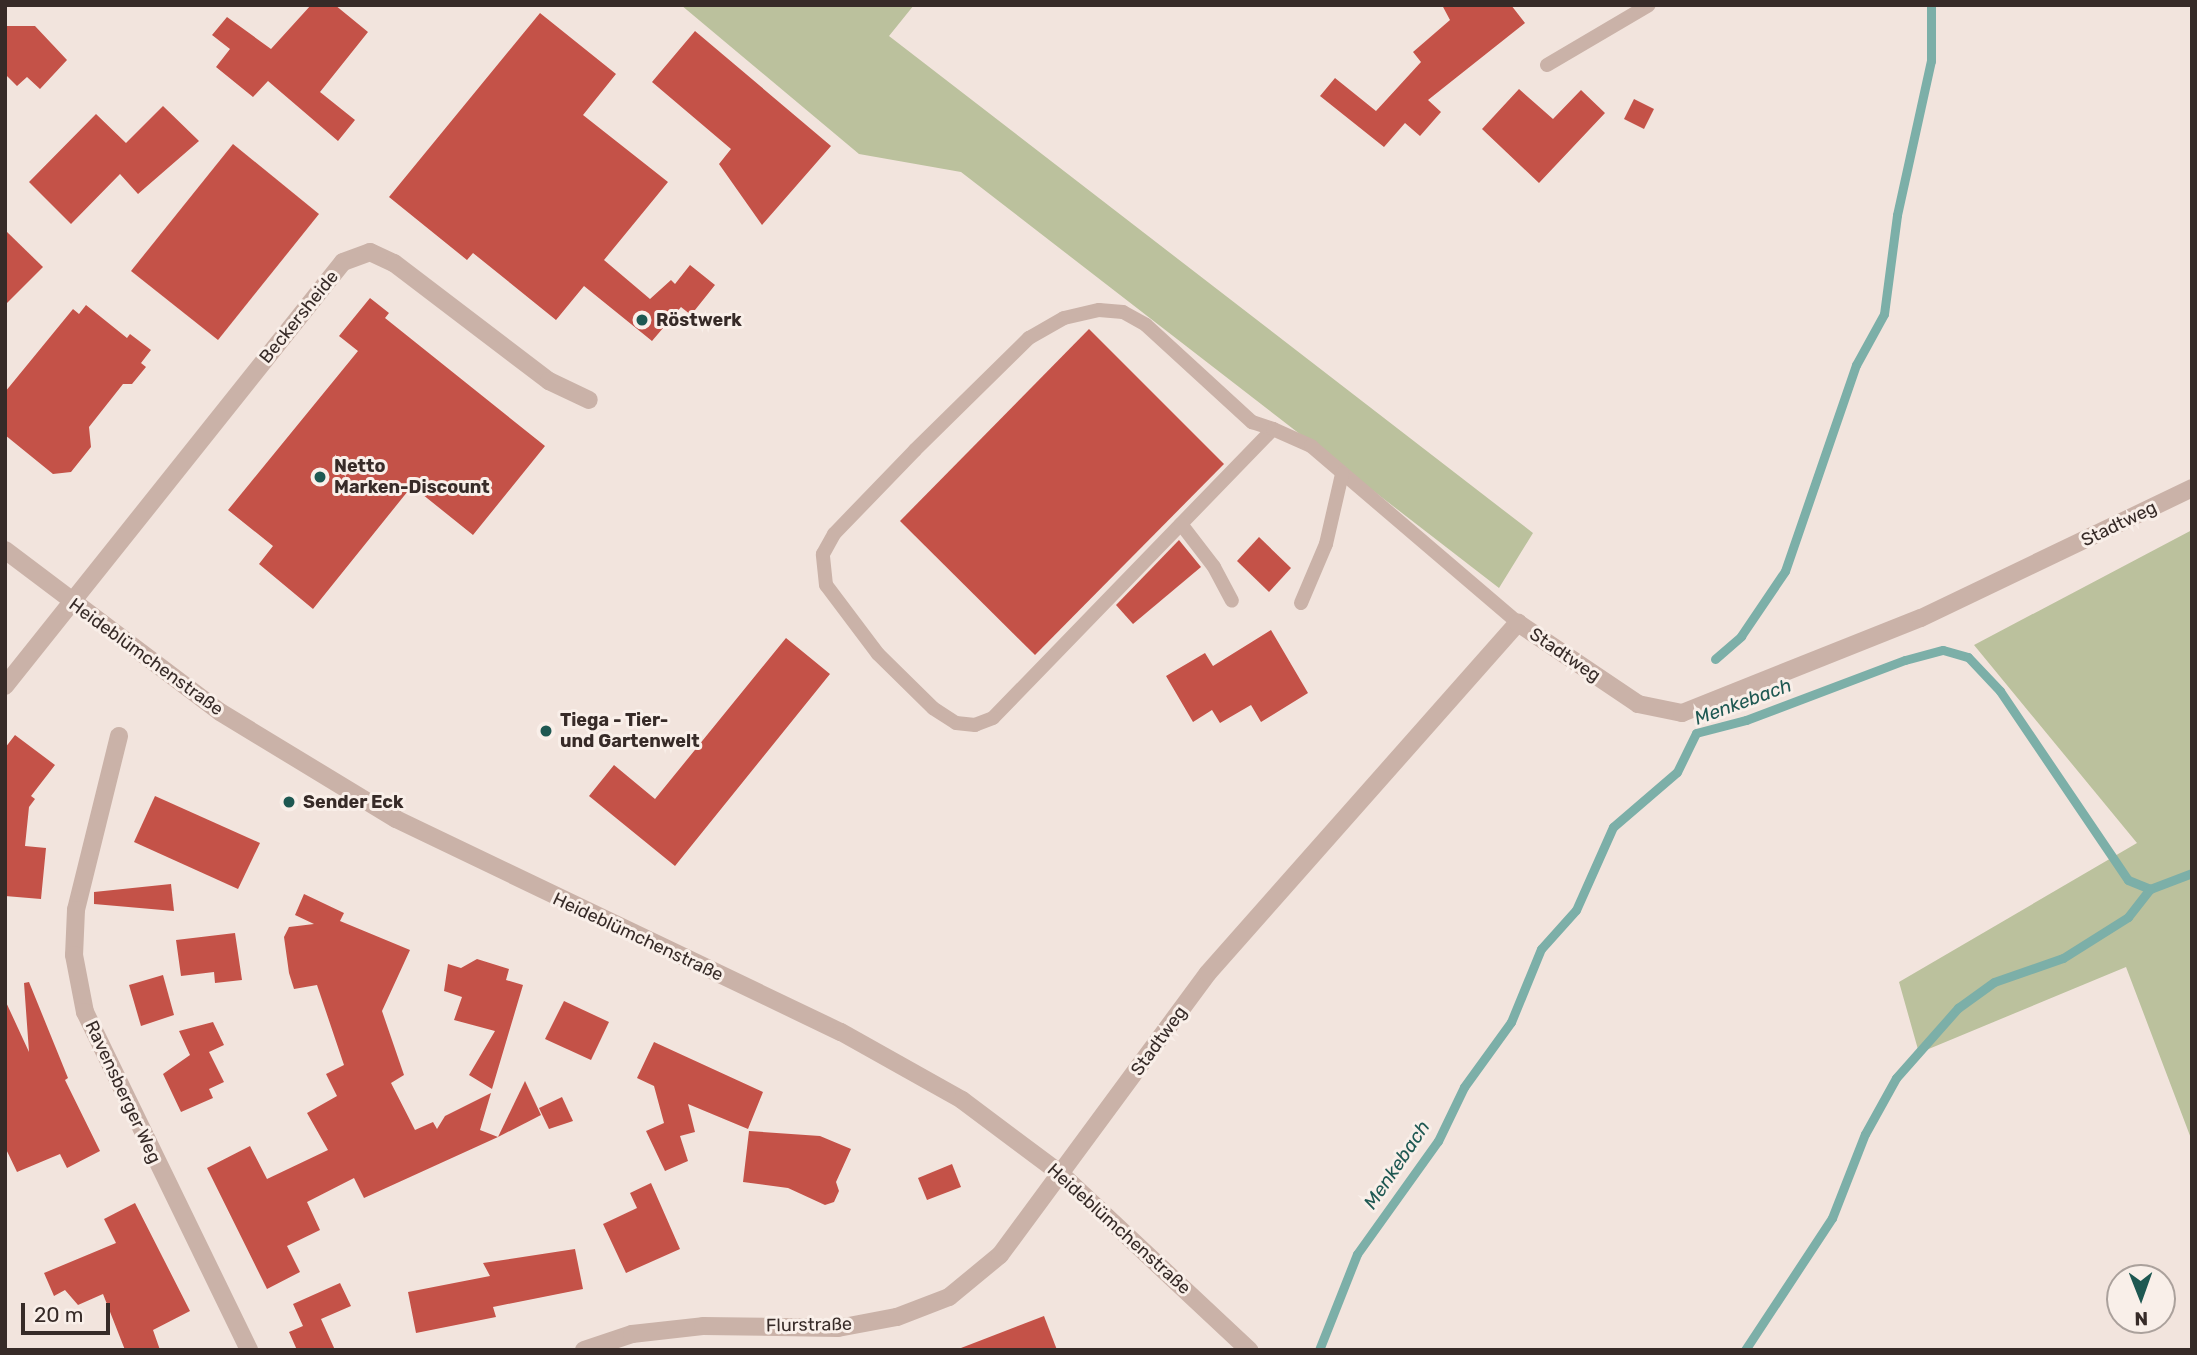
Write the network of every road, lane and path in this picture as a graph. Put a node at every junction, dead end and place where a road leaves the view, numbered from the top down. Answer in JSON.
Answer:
{"nodes":[{"id":1,"x":1648,"y":5,"type":"edge"},
{"id":2,"x":1547,"y":65,"type":"dead end"},
{"id":3,"x":589,"y":400,"type":"dead end"},
{"id":4,"x":1273,"y":429,"type":"junction"},
{"id":5,"x":1342,"y":474,"type":"junction"},
{"id":6,"x":2192,"y":488,"type":"edge"},
{"id":7,"x":1181,"y":524,"type":"junction"},
{"id":8,"x":5,"y":550,"type":"edge"},
{"id":9,"x":1232,"y":600,"type":"dead end"},
{"id":10,"x":1301,"y":603,"type":"dead end"},
{"id":11,"x":73,"y":604,"type":"junction"},
{"id":12,"x":1518,"y":623,"type":"junction"},
{"id":13,"x":5,"y":687,"type":"edge"},
{"id":14,"x":119,"y":736,"type":"dead end"},
{"id":15,"x":1061,"y":1174,"type":"junction"},
{"id":16,"x":249,"y":1350,"type":"edge"},
{"id":17,"x":584,"y":1350,"type":"edge"},
{"id":18,"x":1249,"y":1350,"type":"edge"}],
"edges":[{"from":1,"to":2,"type":"lane"},
{"from":3,"to":11,"type":"street","name":"Beckersheide"},
{"from":4,"to":5,"type":"lane"},
{"from":4,"to":7,"type":"lane"},
{"from":4,"to":7,"type":"lane"},
{"from":5,"to":10,"type":"lane"},
{"from":5,"to":12,"type":"lane"},
{"from":6,"to":12,"type":"street","name":"Stadtweg"},
{"from":7,"to":9,"type":"lane"},
{"from":8,"to":11,"type":"street","name":"Heideblümchenstraße"},
{"from":11,"to":13,"type":"street","name":"Beckersheide"},
{"from":11,"to":15,"type":"street","name":"Heideblümchenstraße"},
{"from":12,"to":15,"type":"street","name":"Stadtweg"},
{"from":14,"to":16,"type":"street","name":"Ravensberger Weg"},
{"from":15,"to":17,"type":"street","name":"Flurstraße"},
{"from":15,"to":18,"type":"street","name":"Heideblümchenstraße"}]}
